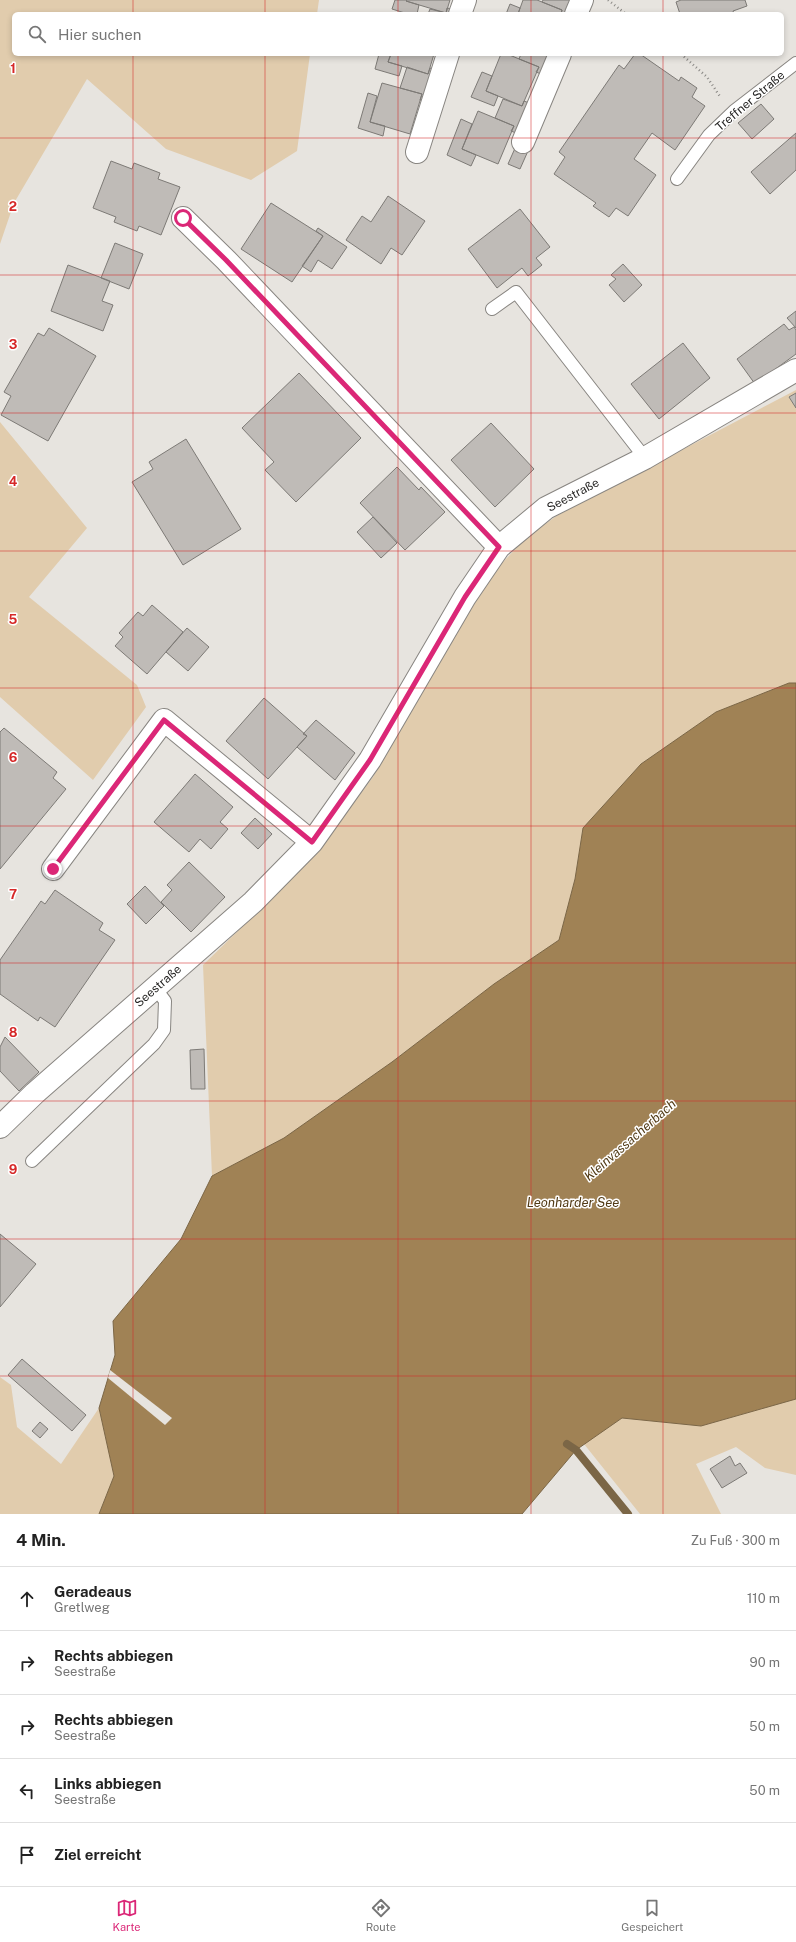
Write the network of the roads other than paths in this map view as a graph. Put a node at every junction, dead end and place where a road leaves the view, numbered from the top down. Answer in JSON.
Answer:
{"nodes":[{"id":1,"x":464,"y":0,"type":"edge"},
{"id":2,"x":582,"y":0,"type":"edge"},
{"id":3,"x":461,"y":12,"type":"edge"},
{"id":4,"x":577,"y":12,"type":"edge"},
{"id":5,"x":447,"y":56,"type":"edge"},
{"id":6,"x":559,"y":56,"type":"edge"},
{"id":7,"x":796,"y":63,"type":"edge"},
{"id":8,"x":523,"y":142,"type":"dead end"},
{"id":9,"x":417,"y":152,"type":"dead end"},
{"id":10,"x":677,"y":180,"type":"dead end"},
{"id":11,"x":183,"y":218,"type":"dead end"},
{"id":12,"x":492,"y":309,"type":"dead end"},
{"id":13,"x":796,"y":370,"type":"edge"},
{"id":14,"x":645,"y":458,"type":"junction"},
{"id":15,"x":499,"y":547,"type":"junction"},
{"id":16,"x":312,"y":842,"type":"junction"},
{"id":17,"x":53,"y":869,"type":"dead end"},
{"id":18,"x":156,"y":989,"type":"junction"},
{"id":19,"x":0,"y":1127,"type":"edge"},
{"id":20,"x":32,"y":1161,"type":"dead end"}],
"edges":[{"from":1,"to":3,"type":"street"},
{"from":2,"to":4,"type":"street"},
{"from":5,"to":9,"type":"street"},
{"from":6,"to":8,"type":"street"},
{"from":7,"to":10,"type":"lane","name":"Treffner Straße"},
{"from":11,"to":15,"type":"street"},
{"from":12,"to":14,"type":"lane"},
{"from":13,"to":14,"type":"street","name":"Seestraße"},
{"from":14,"to":15,"type":"street","name":"Seestraße"},
{"from":15,"to":16,"type":"street","name":"Seestraße"},
{"from":16,"to":17,"type":"street"},
{"from":16,"to":18,"type":"street","name":"Seestraße"},
{"from":18,"to":19,"type":"street","name":"Seestraße"},
{"from":18,"to":20,"type":"lane"}]}
